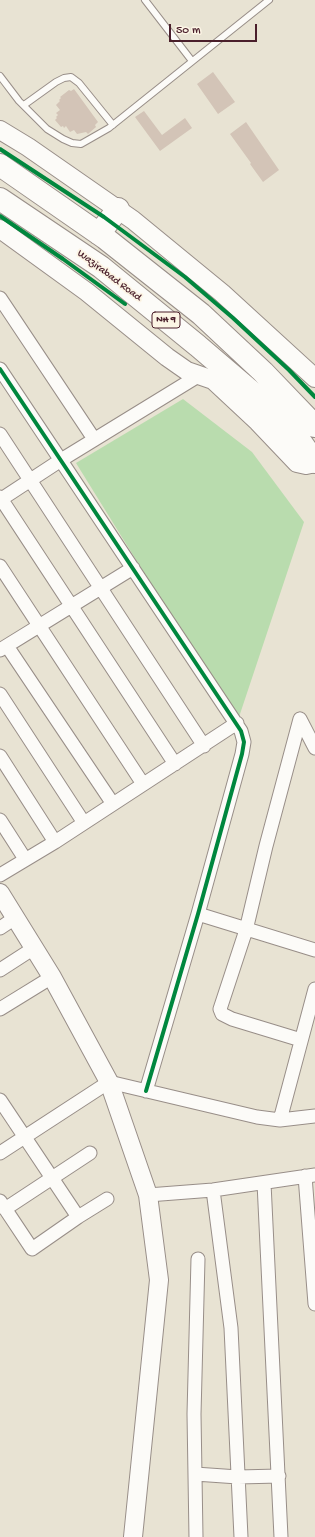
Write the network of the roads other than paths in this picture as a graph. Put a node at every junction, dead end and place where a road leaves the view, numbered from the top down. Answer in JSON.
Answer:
{"nodes":[{"id":1,"x":145,"y":0,"type":"edge"},
{"id":2,"x":269,"y":0,"type":"edge"},
{"id":3,"x":192,"y":61,"type":"junction"},
{"id":4,"x":0,"y":76,"type":"edge"},
{"id":5,"x":24,"y":106,"type":"junction"},
{"id":6,"x":113,"y":125,"type":"junction"},
{"id":7,"x":0,"y":130,"type":"edge"},
{"id":8,"x":0,"y":165,"type":"edge"},
{"id":9,"x":0,"y":199,"type":"edge"},
{"id":10,"x":118,"y":209,"type":"junction"},
{"id":11,"x":0,"y":229,"type":"edge"},
{"id":12,"x":99,"y":234,"type":"junction"},
{"id":13,"x":0,"y":298,"type":"edge"},
{"id":14,"x":256,"y":366,"type":"junction"},
{"id":15,"x":0,"y":368,"type":"edge"},
{"id":16,"x":220,"y":378,"type":"junction"},
{"id":17,"x":315,"y":378,"type":"edge"},
{"id":18,"x":315,"y":426,"type":"edge"},
{"id":19,"x":0,"y":434,"type":"edge"},
{"id":20,"x":94,"y":440,"type":"junction"},
{"id":21,"x":61,"y":460,"type":"junction"},
{"id":22,"x":315,"y":462,"type":"edge"},
{"id":23,"x":29,"y":481,"type":"junction"},
{"id":24,"x":1,"y":499,"type":"edge"},
{"id":25,"x":0,"y":566,"type":"edge"},
{"id":26,"x":133,"y":568,"type":"junction"},
{"id":27,"x":101,"y":588,"type":"junction"},
{"id":28,"x":71,"y":606,"type":"junction"},
{"id":29,"x":39,"y":626,"type":"junction"},
{"id":30,"x":4,"y":648,"type":"edge"},
{"id":31,"x":0,"y":694,"type":"edge"},
{"id":32,"x":237,"y":723,"type":"junction"},
{"id":33,"x":204,"y":746,"type":"junction"},
{"id":34,"x":315,"y":748,"type":"edge"},
{"id":35,"x":0,"y":756,"type":"edge"},
{"id":36,"x":175,"y":764,"type":"junction"},
{"id":37,"x":143,"y":784,"type":"junction"},
{"id":38,"x":113,"y":804,"type":"junction"},
{"id":39,"x":0,"y":820,"type":"edge"},
{"id":40,"x":84,"y":823,"type":"junction"},
{"id":41,"x":55,"y":842,"type":"junction"},
{"id":42,"x":25,"y":859,"type":"junction"},
{"id":43,"x":0,"y":875,"type":"edge"},
{"id":44,"x":0,"y":893,"type":"edge"},
{"id":45,"x":198,"y":914,"type":"junction"},
{"id":46,"x":15,"y":918,"type":"junction"},
{"id":47,"x":0,"y":928,"type":"edge"},
{"id":48,"x":246,"y":930,"type":"junction"},
{"id":49,"x":34,"y":948,"type":"junction"},
{"id":50,"x":315,"y":950,"type":"edge"},
{"id":51,"x":0,"y":970,"type":"edge"},
{"id":52,"x":52,"y":976,"type":"junction"},
{"id":53,"x":315,"y":989,"type":"edge"},
{"id":54,"x":0,"y":1009,"type":"edge"},
{"id":55,"x":301,"y":1040,"type":"junction"},
{"id":56,"x":109,"y":1082,"type":"junction"},
{"id":57,"x":146,"y":1091,"type":"junction"},
{"id":58,"x":0,"y":1100,"type":"edge"},
{"id":59,"x":315,"y":1116,"type":"edge"},
{"id":60,"x":280,"y":1120,"type":"junction"},
{"id":61,"x":24,"y":1137,"type":"junction"},
{"id":62,"x":0,"y":1153,"type":"edge"},
{"id":63,"x":90,"y":1153,"type":"dead end"},
{"id":64,"x":310,"y":1175,"type":"edge"},
{"id":65,"x":51,"y":1178,"type":"junction"},
{"id":66,"x":264,"y":1183,"type":"junction"},
{"id":67,"x":213,"y":1190,"type":"junction"},
{"id":68,"x":148,"y":1195,"type":"junction"},
{"id":69,"x":107,"y":1199,"type":"dead end"},
{"id":70,"x":2,"y":1205,"type":"edge"},
{"id":71,"x":78,"y":1217,"type":"junction"},
{"id":72,"x":198,"y":1259,"type":"dead end"},
{"id":73,"x":315,"y":1304,"type":"edge"},
{"id":74,"x":195,"y":1474,"type":"junction"},
{"id":75,"x":278,"y":1476,"type":"junction"},
{"id":76,"x":238,"y":1477,"type":"junction"},
{"id":77,"x":133,"y":1537,"type":"edge"},
{"id":78,"x":196,"y":1537,"type":"edge"},
{"id":79,"x":241,"y":1537,"type":"edge"},
{"id":80,"x":282,"y":1537,"type":"edge"}],
"edges":[{"from":1,"to":3,"type":"lane"},
{"from":2,"to":3,"type":"lane"},
{"from":3,"to":6,"type":"lane"},
{"from":4,"to":5,"type":"lane"},
{"from":5,"to":6,"type":"lane"},
{"from":5,"to":6,"type":"lane"},
{"from":7,"to":10,"type":"street"},
{"from":8,"to":12,"type":"highway","number":"NH 9"},
{"from":9,"to":16,"type":"highway","name":"Wazirabad Road","number":"NH 9"},
{"from":10,"to":12,"type":"highway"},
{"from":10,"to":17,"type":"street"},
{"from":11,"to":16,"type":"street"},
{"from":12,"to":14,"type":"highway","number":"NH 9"},
{"from":13,"to":20,"type":"street"},
{"from":14,"to":16,"type":"highway"},
{"from":14,"to":18,"type":"highway","number":"NH 9"},
{"from":15,"to":21,"type":"street"},
{"from":16,"to":20,"type":"street"},
{"from":16,"to":22,"type":"highway","name":"Wazirabad Road","number":"NH 9"},
{"from":19,"to":23,"type":"street"},
{"from":20,"to":21,"type":"street"},
{"from":21,"to":23,"type":"street"},
{"from":21,"to":26,"type":"street"},
{"from":23,"to":24,"type":"street"},
{"from":23,"to":27,"type":"street"},
{"from":24,"to":28,"type":"street"},
{"from":25,"to":29,"type":"street"},
{"from":26,"to":27,"type":"street"},
{"from":26,"to":32,"type":"street"},
{"from":27,"to":28,"type":"street"},
{"from":27,"to":33,"type":"street"},
{"from":28,"to":29,"type":"street"},
{"from":28,"to":36,"type":"street"},
{"from":29,"to":30,"type":"street"},
{"from":29,"to":37,"type":"street"},
{"from":30,"to":38,"type":"street"},
{"from":31,"to":40,"type":"street"},
{"from":32,"to":33,"type":"street"},
{"from":32,"to":45,"type":"street"},
{"from":33,"to":36,"type":"street"},
{"from":34,"to":48,"type":"street"},
{"from":35,"to":41,"type":"street"},
{"from":36,"to":37,"type":"street"},
{"from":37,"to":38,"type":"street"},
{"from":38,"to":40,"type":"street"},
{"from":39,"to":42,"type":"street"},
{"from":40,"to":41,"type":"street"},
{"from":41,"to":42,"type":"street"},
{"from":42,"to":43,"type":"street"},
{"from":44,"to":46,"type":"street"},
{"from":45,"to":48,"type":"street"},
{"from":45,"to":57,"type":"street"},
{"from":46,"to":47,"type":"street"},
{"from":46,"to":49,"type":"street"},
{"from":48,"to":50,"type":"street"},
{"from":48,"to":55,"type":"street"},
{"from":49,"to":51,"type":"street"},
{"from":49,"to":52,"type":"street"},
{"from":52,"to":54,"type":"street"},
{"from":52,"to":56,"type":"street"},
{"from":53,"to":55,"type":"street"},
{"from":55,"to":60,"type":"street"},
{"from":56,"to":57,"type":"street"},
{"from":56,"to":61,"type":"street"},
{"from":56,"to":68,"type":"street"},
{"from":57,"to":60,"type":"street"},
{"from":58,"to":61,"type":"street"},
{"from":59,"to":60,"type":"street"},
{"from":61,"to":62,"type":"street"},
{"from":61,"to":65,"type":"street"},
{"from":63,"to":65,"type":"street"},
{"from":64,"to":66,"type":"street"},
{"from":64,"to":73,"type":"street"},
{"from":65,"to":70,"type":"street"},
{"from":65,"to":71,"type":"street"},
{"from":66,"to":67,"type":"street"},
{"from":66,"to":75,"type":"street"},
{"from":67,"to":68,"type":"street"},
{"from":67,"to":76,"type":"street"},
{"from":68,"to":77,"type":"street"},
{"from":69,"to":71,"type":"street"},
{"from":70,"to":71,"type":"street"},
{"from":72,"to":74,"type":"street"},
{"from":74,"to":76,"type":"street"},
{"from":74,"to":78,"type":"street"},
{"from":75,"to":76,"type":"street"},
{"from":75,"to":80,"type":"street"},
{"from":76,"to":79,"type":"street"}]}
